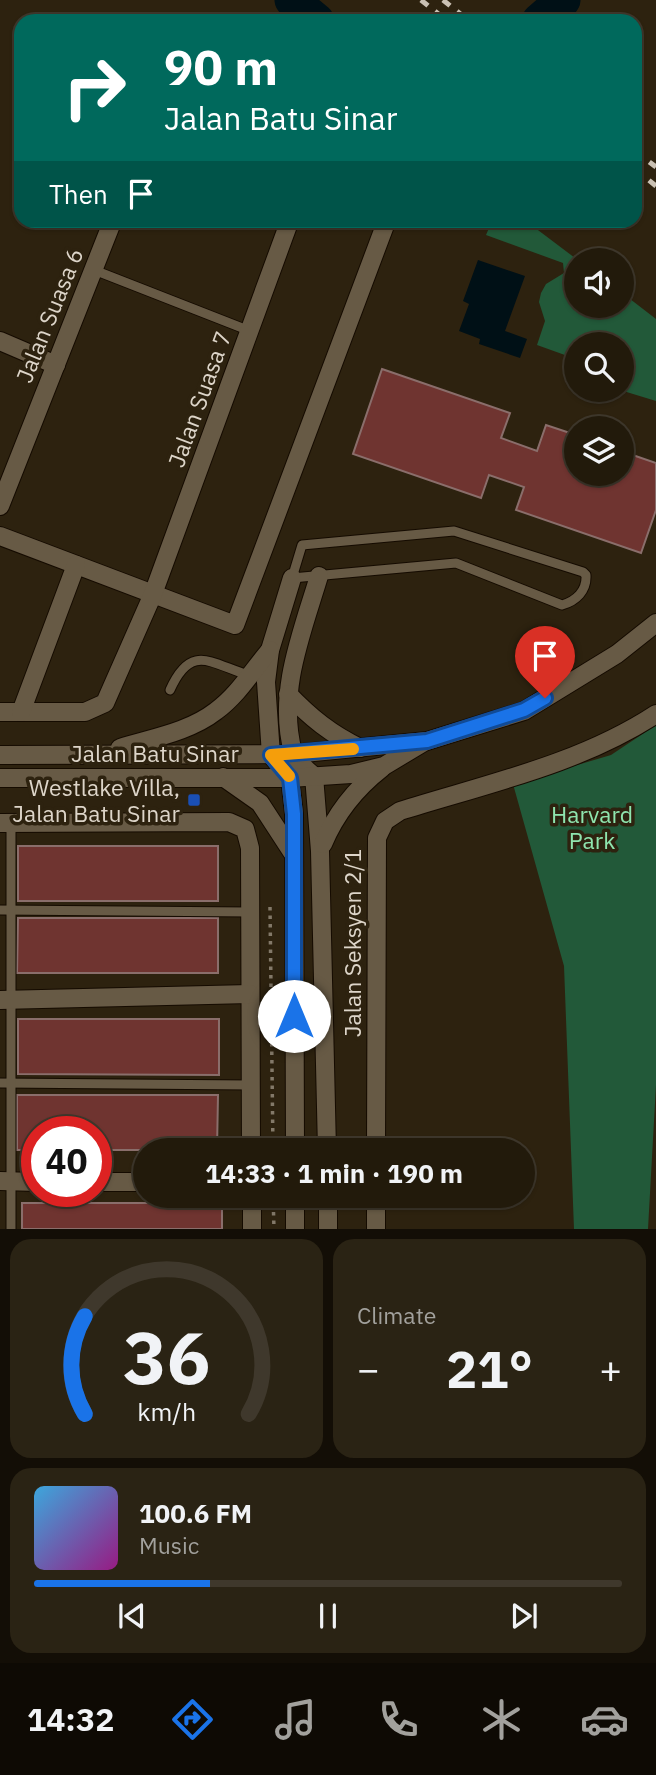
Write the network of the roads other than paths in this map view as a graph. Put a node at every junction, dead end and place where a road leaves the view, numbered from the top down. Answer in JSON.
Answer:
{"nodes":[{"id":1,"x":110,"y":228,"type":"edge"},
{"id":2,"x":287,"y":228,"type":"edge"},
{"id":3,"x":384,"y":228,"type":"edge"},
{"id":4,"x":94,"y":270,"type":"junction"},
{"id":5,"x":250,"y":331,"type":"junction"},
{"id":6,"x":0,"y":341,"type":"edge"},
{"id":7,"x":56,"y":365,"type":"junction"},
{"id":8,"x":0,"y":506,"type":"edge"},
{"id":9,"x":0,"y":536,"type":"edge"},
{"id":10,"x":76,"y":565,"type":"junction"},
{"id":11,"x":319,"y":576,"type":"junction"},
{"id":12,"x":292,"y":578,"type":"junction"},
{"id":13,"x":153,"y":594,"type":"junction"},
{"id":14,"x":656,"y":624,"type":"edge"},
{"id":15,"x":270,"y":650,"type":"junction"},
{"id":16,"x":248,"y":675,"type":"junction"},
{"id":17,"x":170,"y":690,"type":"dead end"},
{"id":18,"x":288,"y":694,"type":"junction"},
{"id":19,"x":0,"y":712,"type":"edge"},
{"id":20,"x":22,"y":712,"type":"junction"},
{"id":21,"x":656,"y":714,"type":"edge"},
{"id":22,"x":427,"y":741,"type":"junction"},
{"id":23,"x":361,"y":748,"type":"junction"},
{"id":24,"x":100,"y":754,"type":"junction"},
{"id":25,"x":293,"y":754,"type":"junction"},
{"id":26,"x":0,"y":755,"type":"edge"},
{"id":27,"x":271,"y":755,"type":"junction"},
{"id":28,"x":384,"y":766,"type":"junction"},
{"id":29,"x":314,"y":776,"type":"junction"},
{"id":30,"x":223,"y":777,"type":"junction"},
{"id":31,"x":0,"y":778,"type":"edge"},
{"id":32,"x":290,"y":778,"type":"junction"},
{"id":33,"x":6,"y":823,"type":"edge"},
{"id":34,"x":320,"y":851,"type":"junction"},
{"id":35,"x":294,"y":855,"type":"junction"},
{"id":36,"x":0,"y":910,"type":"edge"},
{"id":37,"x":11,"y":910,"type":"junction"},
{"id":38,"x":250,"y":912,"type":"junction"},
{"id":39,"x":250,"y":994,"type":"junction"},
{"id":40,"x":6,"y":1000,"type":"edge"},
{"id":41,"x":0,"y":1083,"type":"edge"},
{"id":42,"x":11,"y":1084,"type":"junction"},
{"id":43,"x":251,"y":1085,"type":"junction"},
{"id":44,"x":251,"y":1138,"type":"edge"},
{"id":45,"x":295,"y":1138,"type":"edge"},
{"id":46,"x":327,"y":1138,"type":"edge"},
{"id":47,"x":376,"y":1138,"type":"edge"},
{"id":48,"x":5,"y":1181,"type":"edge"},
{"id":49,"x":112,"y":1182,"type":"edge"},
{"id":50,"x":133,"y":1182,"type":"edge"},
{"id":51,"x":252,"y":1208,"type":"edge"},
{"id":52,"x":295,"y":1208,"type":"edge"},
{"id":53,"x":328,"y":1208,"type":"edge"},
{"id":54,"x":376,"y":1208,"type":"edge"},
{"id":55,"x":11,"y":1229,"type":"edge"},
{"id":56,"x":252,"y":1229,"type":"edge"},
{"id":57,"x":295,"y":1229,"type":"edge"},
{"id":58,"x":328,"y":1229,"type":"edge"},
{"id":59,"x":376,"y":1229,"type":"edge"}],
"edges":[{"from":1,"to":4,"type":"street","name":"Jalan Suasa 6"},
{"from":2,"to":5,"type":"street","name":"Jalan Suasa 7"},
{"from":3,"to":13,"type":"street"},
{"from":4,"to":5,"type":"lane"},
{"from":4,"to":7,"type":"street","name":"Jalan Suasa 6"},
{"from":5,"to":13,"type":"street","name":"Jalan Suasa 7"},
{"from":6,"to":7,"type":"street"},
{"from":7,"to":8,"type":"street","name":"Jalan Suasa 6"},
{"from":9,"to":10,"type":"street"},
{"from":10,"to":13,"type":"street"},
{"from":10,"to":20,"type":"street"},
{"from":11,"to":12,"type":"lane"},
{"from":11,"to":12,"type":"lane"},
{"from":11,"to":18,"type":"street"},
{"from":12,"to":15,"type":"street"},
{"from":13,"to":20,"type":"street","name":"Jalan Suasa 7"},
{"from":14,"to":22,"type":"street","name":"Jalan Batu Sinar"},
{"from":15,"to":16,"type":"street"},
{"from":15,"to":27,"type":"street"},
{"from":16,"to":17,"type":"lane"},
{"from":16,"to":24,"type":"street"},
{"from":18,"to":23,"type":"street"},
{"from":18,"to":25,"type":"street"},
{"from":19,"to":20,"type":"street"},
{"from":21,"to":47,"type":"street","name":"Jalan Seksyen 2/1"},
{"from":22,"to":23,"type":"street","name":"Jalan Batu Sinar"},
{"from":22,"to":28,"type":"street","name":"Jalan Batu Sinar"},
{"from":23,"to":25,"type":"street","name":"Jalan Batu Sinar"},
{"from":24,"to":26,"type":"street","name":"Jalan Batu Sinar"},
{"from":24,"to":27,"type":"street","name":"Jalan Batu Sinar"},
{"from":25,"to":27,"type":"street","name":"Jalan Batu Sinar"},
{"from":25,"to":29,"type":"street"},
{"from":27,"to":32,"type":"street"},
{"from":28,"to":29,"type":"street","name":"Jalan Batu Sinar"},
{"from":28,"to":34,"type":"street"},
{"from":29,"to":32,"type":"street","name":"Jalan Batu Sinar"},
{"from":29,"to":34,"type":"street"},
{"from":30,"to":31,"type":"street","name":"Jalan Batu Sinar"},
{"from":30,"to":32,"type":"street","name":"Jalan Batu Sinar"},
{"from":30,"to":35,"type":"street"},
{"from":32,"to":35,"type":"street"},
{"from":33,"to":37,"type":"lane"},
{"from":33,"to":38,"type":"street"},
{"from":34,"to":46,"type":"street"},
{"from":35,"to":45,"type":"street"},
{"from":36,"to":37,"type":"lane"},
{"from":37,"to":38,"type":"lane"},
{"from":37,"to":40,"type":"lane"},
{"from":38,"to":39,"type":"street"},
{"from":39,"to":40,"type":"street"},
{"from":39,"to":43,"type":"street"},
{"from":40,"to":42,"type":"lane"},
{"from":41,"to":42,"type":"lane"},
{"from":42,"to":43,"type":"lane"},
{"from":42,"to":48,"type":"lane"},
{"from":43,"to":44,"type":"street"},
{"from":48,"to":55,"type":"lane"},
{"from":49,"to":50,"type":"street"},
{"from":51,"to":56,"type":"street"},
{"from":52,"to":57,"type":"street"},
{"from":53,"to":58,"type":"street"},
{"from":54,"to":59,"type":"street"}]}
